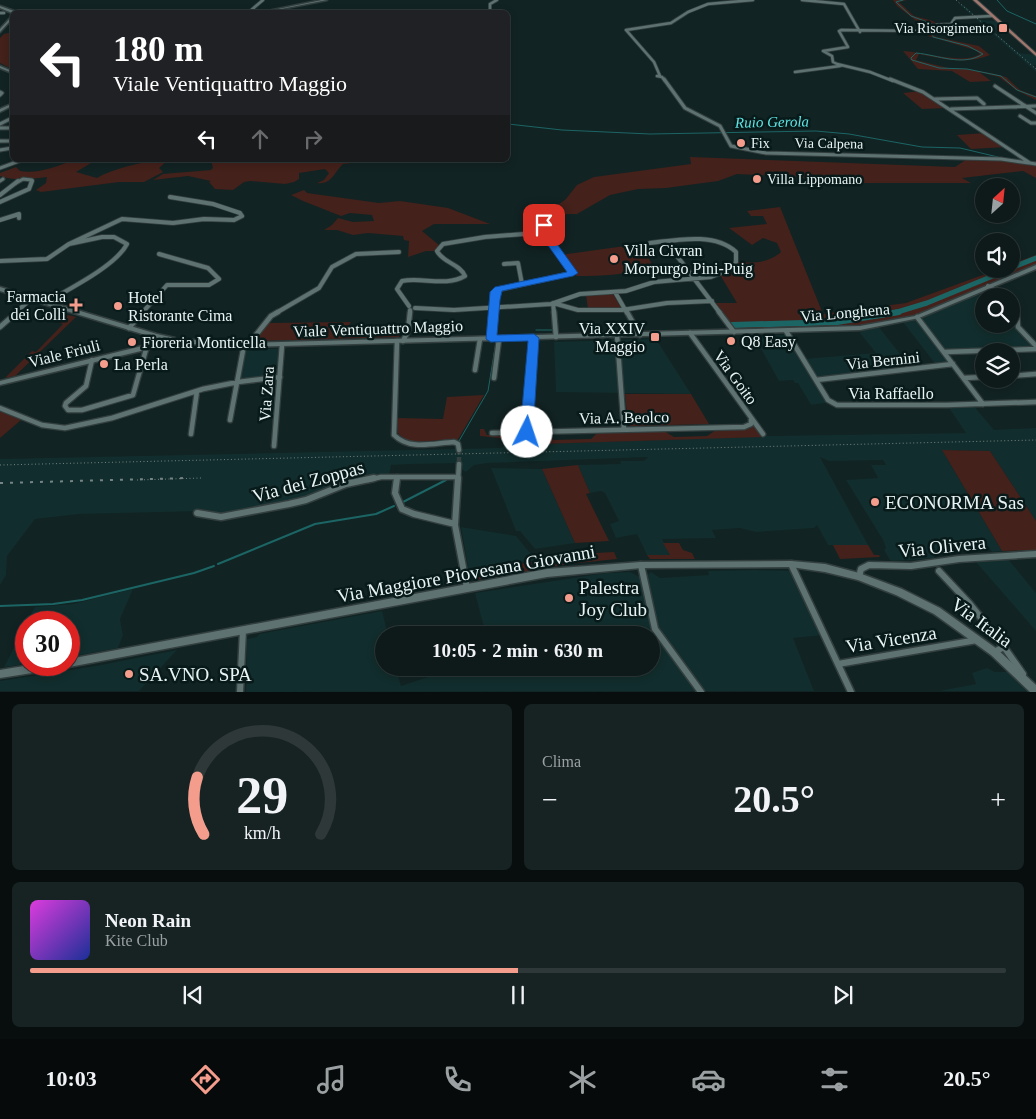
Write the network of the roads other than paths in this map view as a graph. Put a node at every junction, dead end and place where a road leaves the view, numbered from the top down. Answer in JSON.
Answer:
{"nodes":[{"id":1,"x":263,"y":0,"type":"edge"},
{"id":2,"x":326,"y":0,"type":"edge"},
{"id":3,"x":497,"y":0,"type":"edge"},
{"id":4,"x":753,"y":0,"type":"edge"},
{"id":5,"x":802,"y":0,"type":"edge"},
{"id":6,"x":975,"y":0,"type":"edge"},
{"id":7,"x":490,"y":9,"type":"dead end"},
{"id":8,"x":251,"y":10,"type":"edge"},
{"id":9,"x":274,"y":10,"type":"edge"},
{"id":10,"x":4,"y":13,"type":"dead end"},
{"id":11,"x":0,"y":14,"type":"edge"},
{"id":12,"x":992,"y":16,"type":"junction"},
{"id":13,"x":860,"y":32,"type":"junction"},
{"id":14,"x":1036,"y":55,"type":"edge"},
{"id":15,"x":842,"y":66,"type":"junction"},
{"id":16,"x":795,"y":72,"type":"dead end"},
{"id":17,"x":995,"y":86,"type":"dead end"},
{"id":18,"x":934,"y":99,"type":"junction"},
{"id":19,"x":984,"y":104,"type":"dead end"},
{"id":20,"x":1036,"y":106,"type":"edge"},
{"id":21,"x":1029,"y":107,"type":"junction"},
{"id":22,"x":949,"y":110,"type":"junction"},
{"id":23,"x":1036,"y":113,"type":"edge"},
{"id":24,"x":1020,"y":116,"type":"dead end"},
{"id":25,"x":1036,"y":123,"type":"edge"},
{"id":26,"x":16,"y":162,"type":"edge"},
{"id":27,"x":1029,"y":162,"type":"junction"},
{"id":28,"x":1036,"y":164,"type":"edge"},
{"id":29,"x":0,"y":168,"type":"edge"},
{"id":30,"x":0,"y":195,"type":"edge"},
{"id":31,"x":170,"y":197,"type":"dead end"},
{"id":32,"x":0,"y":202,"type":"edge"},
{"id":33,"x":19,"y":218,"type":"dead end"},
{"id":34,"x":0,"y":220,"type":"edge"},
{"id":35,"x":550,"y":224,"type":"dead end"},
{"id":36,"x":524,"y":234,"type":"dead end"},
{"id":37,"x":650,"y":243,"type":"dead end"},
{"id":38,"x":69,"y":244,"type":"junction"},
{"id":39,"x":671,"y":248,"type":"dead end"},
{"id":40,"x":400,"y":252,"type":"dead end"},
{"id":41,"x":159,"y":254,"type":"dead end"},
{"id":42,"x":0,"y":261,"type":"edge"},
{"id":43,"x":504,"y":264,"type":"dead end"},
{"id":44,"x":1036,"y":267,"type":"edge"},
{"id":45,"x":695,"y":280,"type":"junction"},
{"id":46,"x":522,"y":284,"type":"junction"},
{"id":47,"x":988,"y":286,"type":"junction"},
{"id":48,"x":992,"y":288,"type":"edge"},
{"id":49,"x":0,"y":289,"type":"edge"},
{"id":50,"x":615,"y":292,"type":"junction"},
{"id":51,"x":31,"y":299,"type":"junction"},
{"id":52,"x":712,"y":301,"type":"junction"},
{"id":53,"x":45,"y":303,"type":"junction"},
{"id":54,"x":553,"y":304,"type":"junction"},
{"id":55,"x":412,"y":308,"type":"junction"},
{"id":56,"x":495,"y":308,"type":"junction"},
{"id":57,"x":626,"y":310,"type":"junction"},
{"id":58,"x":917,"y":317,"type":"junction"},
{"id":59,"x":0,"y":327,"type":"edge"},
{"id":60,"x":128,"y":328,"type":"junction"},
{"id":61,"x":1020,"y":329,"type":"edge"},
{"id":62,"x":408,"y":331,"type":"junction"},
{"id":63,"x":786,"y":331,"type":"junction"},
{"id":64,"x":734,"y":332,"type":"junction"},
{"id":65,"x":748,"y":332,"type":"joint"},
{"id":66,"x":690,"y":333,"type":"junction"},
{"id":67,"x":617,"y":335,"type":"junction"},
{"id":68,"x":640,"y":335,"type":"junction"},
{"id":69,"x":556,"y":337,"type":"junction"},
{"id":70,"x":499,"y":338,"type":"junction"},
{"id":71,"x":534,"y":338,"type":"junction"},
{"id":72,"x":480,"y":339,"type":"junction"},
{"id":73,"x":491,"y":339,"type":"junction"},
{"id":74,"x":400,"y":341,"type":"junction"},
{"id":75,"x":411,"y":341,"type":"junction"},
{"id":76,"x":150,"y":343,"type":"junction"},
{"id":77,"x":194,"y":343,"type":"joint"},
{"id":78,"x":282,"y":344,"type":"junction"},
{"id":79,"x":246,"y":345,"type":"junction"},
{"id":80,"x":1036,"y":348,"type":"edge"},
{"id":81,"x":945,"y":352,"type":"junction"},
{"id":82,"x":92,"y":360,"type":"junction"},
{"id":83,"x":954,"y":364,"type":"junction"},
{"id":84,"x":475,"y":370,"type":"dead end"},
{"id":85,"x":1036,"y":374,"type":"edge"},
{"id":86,"x":1020,"y":375,"type":"edge"},
{"id":87,"x":280,"y":377,"type":"junction"},
{"id":88,"x":975,"y":377,"type":"edge"},
{"id":89,"x":494,"y":378,"type":"dead end"},
{"id":90,"x":964,"y":378,"type":"junction"},
{"id":91,"x":816,"y":380,"type":"junction"},
{"id":92,"x":238,"y":382,"type":"junction"},
{"id":93,"x":0,"y":383,"type":"edge"},
{"id":94,"x":197,"y":391,"type":"junction"},
{"id":95,"x":1036,"y":402,"type":"edge"},
{"id":96,"x":983,"y":404,"type":"junction"},
{"id":97,"x":0,"y":408,"type":"edge"},
{"id":98,"x":751,"y":419,"type":"junction"},
{"id":99,"x":230,"y":420,"type":"dead end"},
{"id":100,"x":624,"y":430,"type":"junction"},
{"id":101,"x":527,"y":432,"type":"junction"},
{"id":102,"x":492,"y":433,"type":"dead end"},
{"id":103,"x":191,"y":434,"type":"dead end"},
{"id":104,"x":763,"y":434,"type":"dead end"},
{"id":105,"x":274,"y":446,"type":"dead end"},
{"id":106,"x":459,"y":450,"type":"dead end"},
{"id":107,"x":459,"y":464,"type":"tunnel mouth"},
{"id":108,"x":397,"y":477,"type":"junction"},
{"id":109,"x":458,"y":477,"type":"junction"},
{"id":110,"x":198,"y":514,"type":"dead end"},
{"id":111,"x":456,"y":524,"type":"junction"},
{"id":112,"x":1036,"y":554,"type":"edge"},
{"id":113,"x":792,"y":564,"type":"junction"},
{"id":114,"x":641,"y":565,"type":"junction"},
{"id":115,"x":939,"y":571,"type":"dead end"},
{"id":116,"x":859,"y":577,"type":"junction"},
{"id":117,"x":467,"y":588,"type":"junction"},
{"id":118,"x":899,"y":592,"type":"joint"},
{"id":119,"x":243,"y":630,"type":"junction"},
{"id":120,"x":980,"y":640,"type":"junction"},
{"id":121,"x":1004,"y":647,"type":"junction"},
{"id":122,"x":994,"y":652,"type":"junction"},
{"id":123,"x":80,"y":661,"type":"edge"},
{"id":124,"x":838,"y":664,"type":"junction"},
{"id":125,"x":15,"y":672,"type":"edge"},
{"id":126,"x":0,"y":674,"type":"edge"},
{"id":127,"x":1034,"y":689,"type":"edge"},
{"id":128,"x":240,"y":692,"type":"edge"},
{"id":129,"x":701,"y":692,"type":"edge"},
{"id":130,"x":851,"y":692,"type":"edge"}],
"edges":[{"from":1,"to":8,"type":"street"},
{"from":2,"to":9,"type":"street"},
{"from":3,"to":7,"type":"street"},
{"from":4,"to":27,"type":"street","name":"Via Calpena"},
{"from":5,"to":13,"type":"street"},
{"from":6,"to":12,"type":"main road"},
{"from":10,"to":11,"type":"street"},
{"from":12,"to":13,"type":"street","name":"Via Calpena"},
{"from":12,"to":14,"type":"main road"},
{"from":13,"to":15,"type":"street","name":"Via Calpena"},
{"from":15,"to":16,"type":"street"},
{"from":15,"to":18,"type":"street","name":"Via Calpena"},
{"from":17,"to":21,"type":"street"},
{"from":18,"to":19,"type":"street"},
{"from":18,"to":22,"type":"street","name":"Via Calpena"},
{"from":20,"to":21,"type":"street"},
{"from":21,"to":22,"type":"street"},
{"from":21,"to":23,"type":"street"},
{"from":22,"to":27,"type":"street","name":"Via Calpena"},
{"from":24,"to":25,"type":"street"},
{"from":26,"to":29,"type":"street"},
{"from":27,"to":28,"type":"street","name":"Via Calpena"},
{"from":30,"to":32,"type":"street"},
{"from":31,"to":38,"type":"street"},
{"from":33,"to":34,"type":"street"},
{"from":35,"to":46,"type":"street"},
{"from":36,"to":55,"type":"street"},
{"from":37,"to":45,"type":"street"},
{"from":38,"to":42,"type":"street"},
{"from":38,"to":53,"type":"street"},
{"from":39,"to":45,"type":"street"},
{"from":40,"to":79,"type":"street"},
{"from":41,"to":60,"type":"street"},
{"from":43,"to":46,"type":"street"},
{"from":44,"to":47,"type":"street","name":"Via Longhena"},
{"from":45,"to":50,"type":"street"},
{"from":45,"to":52,"type":"street"},
{"from":46,"to":56,"type":"street"},
{"from":47,"to":48,"type":"street"},
{"from":47,"to":58,"type":"street","name":"Via Longhena"},
{"from":49,"to":51,"type":"street"},
{"from":50,"to":54,"type":"street"},
{"from":50,"to":57,"type":"street"},
{"from":51,"to":53,"type":"street"},
{"from":51,"to":59,"type":"street"},
{"from":52,"to":57,"type":"street"},
{"from":52,"to":64,"type":"street"},
{"from":53,"to":60,"type":"street"},
{"from":54,"to":56,"type":"street"},
{"from":54,"to":57,"type":"street"},
{"from":54,"to":69,"type":"street"},
{"from":55,"to":56,"type":"street"},
{"from":55,"to":62,"type":"street"},
{"from":56,"to":73,"type":"street"},
{"from":57,"to":68,"type":"street"},
{"from":58,"to":63,"type":"street","name":"Via Longhena"},
{"from":58,"to":81,"type":"street"},
{"from":60,"to":76,"type":"street"},
{"from":61,"to":80,"type":"street"},
{"from":62,"to":74,"type":"street"},
{"from":62,"to":75,"type":"street"},
{"from":63,"to":65,"type":"street","name":"Via Longhena"},
{"from":63,"to":91,"type":"street","name":"Via Raffaello"},
{"from":64,"to":65,"type":"street","name":"Viale Ventiquattro Maggio"},
{"from":64,"to":66,"type":"street","name":"Viale Ventiquattro Maggio"},
{"from":66,"to":68,"type":"street","name":"Viale Ventiquattro Maggio"},
{"from":66,"to":98,"type":"street","name":"Via Goito"},
{"from":67,"to":68,"type":"street","name":"Viale Ventiquattro Maggio"},
{"from":67,"to":69,"type":"street","name":"Viale Ventiquattro Maggio"},
{"from":67,"to":100,"type":"street"},
{"from":69,"to":71,"type":"street","name":"Viale Ventiquattro Maggio"},
{"from":70,"to":71,"type":"street","name":"Viale Ventiquattro Maggio"},
{"from":70,"to":73,"type":"street","name":"Viale Ventiquattro Maggio"},
{"from":70,"to":89,"type":"street"},
{"from":71,"to":101,"type":"street"},
{"from":72,"to":73,"type":"street","name":"Viale Ventiquattro Maggio"},
{"from":72,"to":75,"type":"street","name":"Viale Ventiquattro Maggio"},
{"from":72,"to":84,"type":"street"},
{"from":74,"to":75,"type":"street","name":"Viale Ventiquattro Maggio"},
{"from":74,"to":78,"type":"street","name":"Viale Ventiquattro Maggio"},
{"from":74,"to":106,"type":"street"},
{"from":76,"to":77,"type":"street","name":"Viale Friuli"},
{"from":76,"to":82,"type":"street","name":"Viale Friuli"},
{"from":76,"to":82,"type":"street"},
{"from":77,"to":79,"type":"street","name":"Viale Ventiquattro Maggio"},
{"from":78,"to":79,"type":"street","name":"Viale Ventiquattro Maggio"},
{"from":78,"to":87,"type":"street","name":"Via Zara"},
{"from":79,"to":92,"type":"street"},
{"from":80,"to":81,"type":"street"},
{"from":81,"to":83,"type":"street"},
{"from":82,"to":93,"type":"street","name":"Viale Friuli"},
{"from":83,"to":90,"type":"street"},
{"from":83,"to":91,"type":"street","name":"Via Bernini"},
{"from":85,"to":86,"type":"street"},
{"from":87,"to":92,"type":"street"},
{"from":87,"to":105,"type":"street","name":"Via Zara"},
{"from":88,"to":90,"type":"street"},
{"from":90,"to":96,"type":"street"},
{"from":91,"to":96,"type":"street","name":"Via Raffaello"},
{"from":92,"to":94,"type":"street"},
{"from":92,"to":99,"type":"street"},
{"from":94,"to":97,"type":"street"},
{"from":94,"to":103,"type":"street"},
{"from":95,"to":96,"type":"street","name":"Via Raffaello"},
{"from":98,"to":100,"type":"street","name":"Via A. Beolco"},
{"from":98,"to":104,"type":"street","name":"Via Goito"},
{"from":100,"to":101,"type":"street","name":"Via A. Beolco"},
{"from":101,"to":102,"type":"street","name":"Via A. Beolco"},
{"from":107,"to":109,"type":"street"},
{"from":108,"to":109,"type":"street","name":"Via dei Zoppas"},
{"from":108,"to":110,"type":"street","name":"Via dei Zoppas"},
{"from":108,"to":111,"type":"street"},
{"from":109,"to":111,"type":"street"},
{"from":111,"to":117,"type":"street"},
{"from":112,"to":116,"type":"street","name":"Via Olivera"},
{"from":113,"to":114,"type":"street","name":"Via Maggiore Piovesana Giovanni"},
{"from":113,"to":116,"type":"street","name":"Via Maggiore Piovesana Giovanni"},
{"from":113,"to":124,"type":"street"},
{"from":114,"to":117,"type":"street","name":"Via Maggiore Piovesana Giovanni"},
{"from":114,"to":129,"type":"street"},
{"from":115,"to":121,"type":"street"},
{"from":116,"to":118,"type":"street","name":"Via Maggiore Piovesana Giovanni"},
{"from":117,"to":119,"type":"street","name":"Via Maggiore Piovesana Giovanni"},
{"from":118,"to":120,"type":"street","name":"Via Italia"},
{"from":119,"to":123,"type":"street","name":"Via Maggiore Piovesana Giovanni"},
{"from":119,"to":128,"type":"street"},
{"from":120,"to":122,"type":"street","name":"Via Italia"},
{"from":120,"to":124,"type":"street","name":"Via Vicenza"},
{"from":121,"to":122,"type":"street"},
{"from":121,"to":127,"type":"street"},
{"from":122,"to":127,"type":"street","name":"Via Italia"},
{"from":124,"to":130,"type":"street"},
{"from":125,"to":126,"type":"street"}]}
